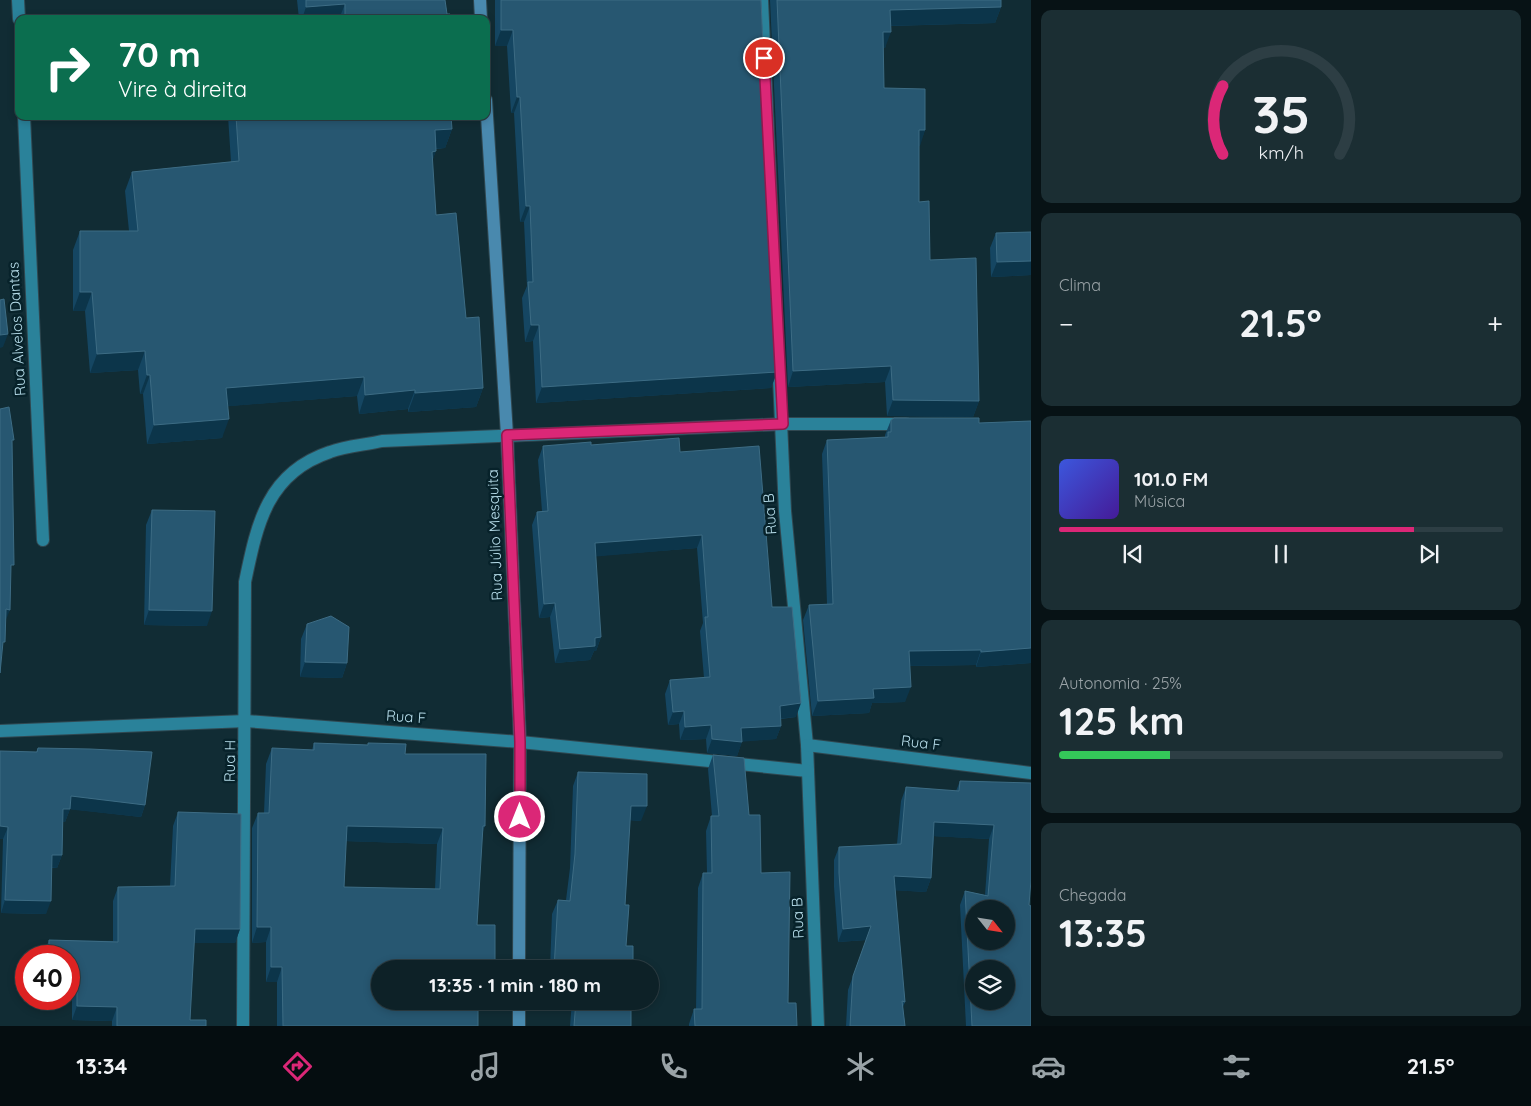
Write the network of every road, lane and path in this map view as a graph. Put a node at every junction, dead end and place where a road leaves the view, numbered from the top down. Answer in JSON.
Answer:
{"nodes":[{"id":1,"x":18,"y":0,"type":"edge"},
{"id":2,"x":480,"y":0,"type":"edge"},
{"id":3,"x":762,"y":0,"type":"edge"},
{"id":4,"x":19,"y":15,"type":"edge"},
{"id":5,"x":481,"y":15,"type":"edge"},
{"id":6,"x":24,"y":120,"type":"edge"},
{"id":7,"x":487,"y":120,"type":"edge"},
{"id":8,"x":783,"y":424,"type":"junction"},
{"id":9,"x":922,"y":424,"type":"edge"},
{"id":10,"x":507,"y":435,"type":"junction"},
{"id":11,"x":43,"y":540,"type":"dead end"},
{"id":12,"x":246,"y":721,"type":"junction"},
{"id":13,"x":0,"y":731,"type":"edge"},
{"id":14,"x":520,"y":742,"type":"junction"},
{"id":15,"x":807,"y":745,"type":"junction"},
{"id":16,"x":808,"y":771,"type":"junction"},
{"id":17,"x":1031,"y":773,"type":"edge"},
{"id":18,"x":520,"y":960,"type":"edge"},
{"id":19,"x":519,"y":1010,"type":"edge"},
{"id":20,"x":243,"y":1026,"type":"edge"},
{"id":21,"x":519,"y":1026,"type":"edge"},
{"id":22,"x":818,"y":1026,"type":"edge"}],
"edges":[{"from":1,"to":4,"type":"street"},
{"from":2,"to":5,"type":"street"},
{"from":3,"to":8,"type":"street","name":"Rua B"},
{"from":6,"to":11,"type":"street","name":"Rua Alvelos Dantas"},
{"from":7,"to":10,"type":"street","name":"Rua Júlio Mesquita"},
{"from":8,"to":9,"type":"street","name":"Rua H"},
{"from":8,"to":10,"type":"street","name":"Rua H"},
{"from":8,"to":15,"type":"street","name":"Rua B"},
{"from":10,"to":12,"type":"street","name":"Rua H"},
{"from":10,"to":14,"type":"street","name":"Rua Júlio Mesquita"},
{"from":12,"to":13,"type":"street","name":"Rua F"},
{"from":12,"to":14,"type":"street","name":"Rua F"},
{"from":12,"to":20,"type":"street","name":"Rua H"},
{"from":14,"to":16,"type":"street","name":"Rua F"},
{"from":14,"to":18,"type":"street","name":"Rua Júlio Mesquita"},
{"from":15,"to":16,"type":"street","name":"Rua B"},
{"from":15,"to":17,"type":"street","name":"Rua F"},
{"from":16,"to":22,"type":"street","name":"Rua B"},
{"from":19,"to":21,"type":"street"}]}
